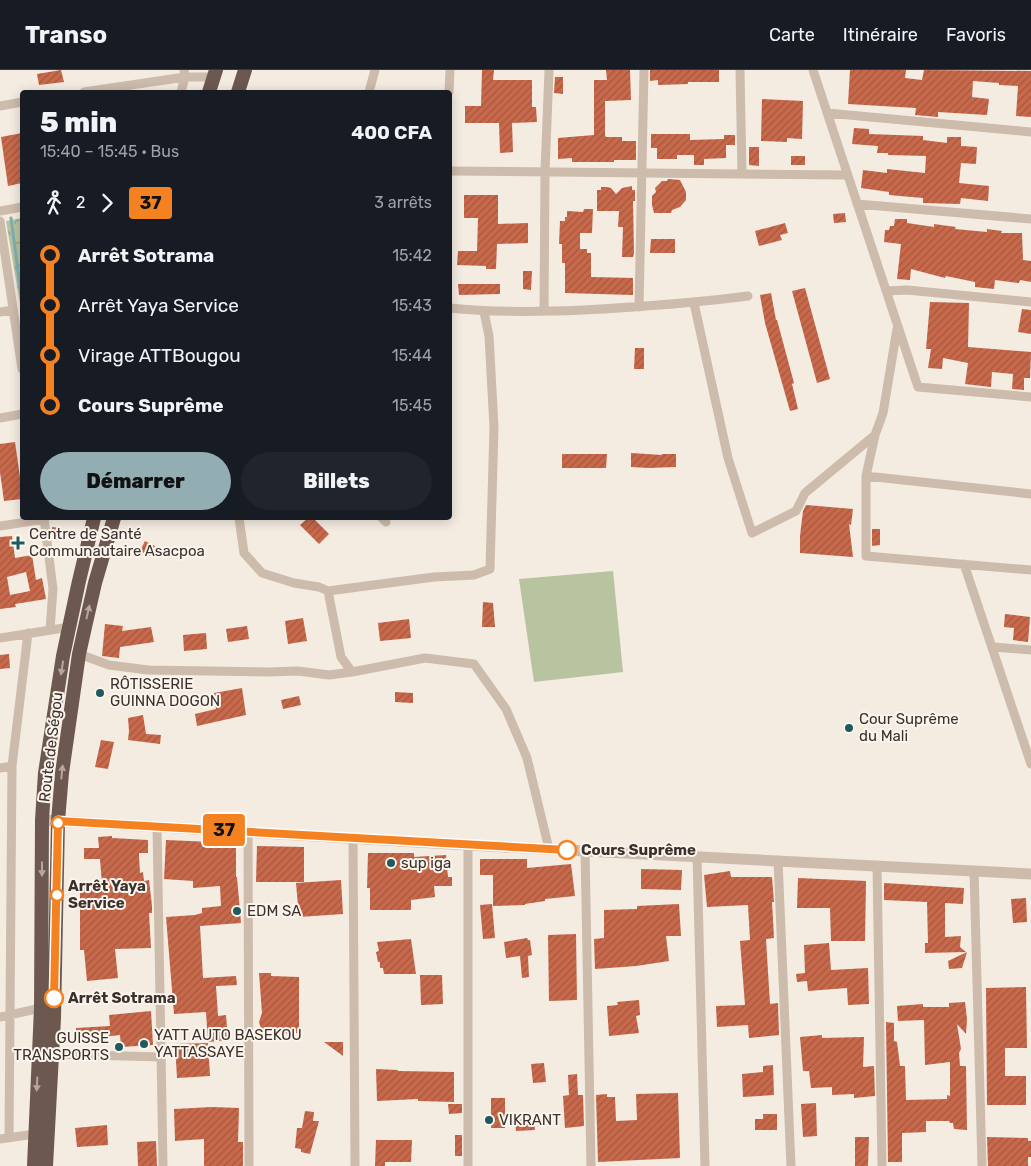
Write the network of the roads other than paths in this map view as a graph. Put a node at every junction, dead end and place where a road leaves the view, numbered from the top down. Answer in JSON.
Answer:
{"nodes":[{"id":1,"x":244,"y":70,"type":"edge"},
{"id":2,"x":375,"y":70,"type":"edge"},
{"id":3,"x":450,"y":70,"type":"edge"},
{"id":4,"x":549,"y":70,"type":"edge"},
{"id":5,"x":644,"y":70,"type":"edge"},
{"id":6,"x":740,"y":70,"type":"edge"},
{"id":7,"x":813,"y":70,"type":"edge"},
{"id":8,"x":184,"y":73,"type":"edge"},
{"id":9,"x":215,"y":74,"type":"edge"},
{"id":10,"x":95,"y":90,"type":"edge"},
{"id":11,"x":181,"y":90,"type":"edge"},
{"id":12,"x":210,"y":90,"type":"edge"},
{"id":13,"x":239,"y":90,"type":"edge"},
{"id":14,"x":370,"y":90,"type":"edge"},
{"id":15,"x":450,"y":90,"type":"edge"},
{"id":16,"x":20,"y":102,"type":"edge"},
{"id":17,"x":0,"y":106,"type":"edge"},
{"id":18,"x":827,"y":113,"type":"junction"},
{"id":19,"x":1031,"y":132,"type":"edge"},
{"id":20,"x":452,"y":171,"type":"edge"},
{"id":21,"x":545,"y":172,"type":"junction"},
{"id":22,"x":642,"y":173,"type":"junction"},
{"id":23,"x":742,"y":174,"type":"junction"},
{"id":24,"x":847,"y":175,"type":"junction"},
{"id":25,"x":857,"y":204,"type":"junction"},
{"id":26,"x":20,"y":207,"type":"edge"},
{"id":27,"x":0,"y":211,"type":"edge"},
{"id":28,"x":1031,"y":219,"type":"edge"},
{"id":29,"x":0,"y":221,"type":"edge"},
{"id":30,"x":886,"y":291,"type":"junction"},
{"id":31,"x":748,"y":296,"type":"dead end"},
{"id":32,"x":1031,"y":302,"type":"edge"},
{"id":33,"x":694,"y":303,"type":"junction"},
{"id":34,"x":639,"y":307,"type":"junction"},
{"id":35,"x":452,"y":308,"type":"edge"},
{"id":36,"x":13,"y":310,"type":"junction"},
{"id":37,"x":544,"y":311,"type":"junction"},
{"id":38,"x":0,"y":312,"type":"edge"},
{"id":39,"x":484,"y":312,"type":"junction"},
{"id":40,"x":898,"y":326,"type":"junction"},
{"id":41,"x":20,"y":356,"type":"edge"},
{"id":42,"x":1031,"y":397,"type":"edge"},
{"id":43,"x":20,"y":414,"type":"edge"},
{"id":44,"x":0,"y":418,"type":"edge"},
{"id":45,"x":875,"y":435,"type":"junction"},
{"id":46,"x":866,"y":476,"type":"junction"},
{"id":47,"x":1031,"y":494,"type":"edge"},
{"id":48,"x":33,"y":520,"type":"edge"},
{"id":49,"x":44,"y":520,"type":"edge"},
{"id":50,"x":94,"y":520,"type":"edge"},
{"id":51,"x":113,"y":520,"type":"edge"},
{"id":52,"x":239,"y":520,"type":"edge"},
{"id":53,"x":0,"y":526,"type":"edge"},
{"id":54,"x":964,"y":564,"type":"junction"},
{"id":55,"x":1031,"y":570,"type":"edge"},
{"id":56,"x":328,"y":591,"type":"junction"},
{"id":57,"x":70,"y":627,"type":"junction"},
{"id":58,"x":50,"y":630,"type":"junction"},
{"id":59,"x":28,"y":633,"type":"junction"},
{"id":60,"x":0,"y":638,"type":"edge"},
{"id":61,"x":993,"y":647,"type":"junction"},
{"id":62,"x":1031,"y":650,"type":"edge"},
{"id":63,"x":79,"y":654,"type":"junction"},
{"id":64,"x":352,"y":672,"type":"junction"},
{"id":65,"x":1031,"y":764,"type":"edge"},
{"id":66,"x":12,"y":766,"type":"junction"},
{"id":67,"x":0,"y":768,"type":"edge"},
{"id":68,"x":42,"y":820,"type":"junction"},
{"id":69,"x":58,"y":821,"type":"junction"},
{"id":70,"x":157,"y":826,"type":"junction"},
{"id":71,"x":248,"y":831,"type":"junction"},
{"id":72,"x":353,"y":838,"type":"junction"},
{"id":73,"x":468,"y":845,"type":"junction"},
{"id":74,"x":549,"y":849,"type":"junction"},
{"id":75,"x":585,"y":850,"type":"junction"},
{"id":76,"x":697,"y":856,"type":"junction"},
{"id":77,"x":778,"y":860,"type":"junction"},
{"id":78,"x":877,"y":866,"type":"junction"},
{"id":79,"x":974,"y":871,"type":"junction"},
{"id":80,"x":1031,"y":874,"type":"edge"},
{"id":81,"x":10,"y":890,"type":"junction"},
{"id":82,"x":0,"y":892,"type":"edge"},
{"id":83,"x":41,"y":1008,"type":"junction"},
{"id":84,"x":5,"y":1016,"type":"edge"},
{"id":85,"x":52,"y":1054,"type":"junction"},
{"id":86,"x":161,"y":1057,"type":"junction"},
{"id":87,"x":35,"y":1134,"type":"junction"},
{"id":88,"x":5,"y":1138,"type":"edge"},
{"id":89,"x":34,"y":1166,"type":"edge"},
{"id":90,"x":46,"y":1166,"type":"edge"},
{"id":91,"x":163,"y":1166,"type":"edge"},
{"id":92,"x":250,"y":1166,"type":"edge"},
{"id":93,"x":355,"y":1166,"type":"edge"},
{"id":94,"x":468,"y":1166,"type":"edge"},
{"id":95,"x":591,"y":1166,"type":"edge"},
{"id":96,"x":705,"y":1166,"type":"edge"},
{"id":97,"x":791,"y":1166,"type":"edge"},
{"id":98,"x":882,"y":1166,"type":"edge"},
{"id":99,"x":982,"y":1166,"type":"edge"}],
"edges":[{"from":1,"to":13,"type":"highway"},
{"from":2,"to":14,"type":"street"},
{"from":3,"to":15,"type":"street"},
{"from":4,"to":21,"type":"street"},
{"from":5,"to":22,"type":"street"},
{"from":6,"to":23,"type":"street"},
{"from":7,"to":18,"type":"street"},
{"from":8,"to":9,"type":"street"},
{"from":8,"to":10,"type":"street"},
{"from":8,"to":11,"type":"street"},
{"from":9,"to":12,"type":"highway"},
{"from":16,"to":17,"type":"street"},
{"from":18,"to":19,"type":"street"},
{"from":18,"to":24,"type":"street"},
{"from":20,"to":21,"type":"street"},
{"from":21,"to":22,"type":"street"},
{"from":21,"to":37,"type":"street"},
{"from":22,"to":23,"type":"street"},
{"from":22,"to":34,"type":"street"},
{"from":23,"to":24,"type":"street"},
{"from":24,"to":25,"type":"street"},
{"from":25,"to":28,"type":"street"},
{"from":25,"to":30,"type":"street"},
{"from":26,"to":27,"type":"street"},
{"from":29,"to":36,"type":"street"},
{"from":30,"to":32,"type":"street"},
{"from":30,"to":40,"type":"street"},
{"from":31,"to":33,"type":"street"},
{"from":33,"to":34,"type":"street"},
{"from":33,"to":45,"type":"street"},
{"from":34,"to":37,"type":"street"},
{"from":35,"to":39,"type":"street"},
{"from":36,"to":38,"type":"street"},
{"from":36,"to":41,"type":"street"},
{"from":37,"to":39,"type":"street"},
{"from":39,"to":56,"type":"street"},
{"from":40,"to":42,"type":"street"},
{"from":40,"to":45,"type":"street"},
{"from":43,"to":44,"type":"street"},
{"from":45,"to":46,"type":"street"},
{"from":46,"to":47,"type":"street"},
{"from":46,"to":54,"type":"street"},
{"from":48,"to":53,"type":"street"},
{"from":49,"to":58,"type":"street"},
{"from":50,"to":57,"type":"highway","name":"Route de Ségou"},
{"from":63,"to":51,"type":"highway","name":"Route de Ségou","one_way":true},
{"from":52,"to":56,"type":"street"},
{"from":54,"to":55,"type":"street"},
{"from":54,"to":61,"type":"street"},
{"from":56,"to":64,"type":"street"},
{"from":57,"to":58,"type":"street"},
{"from":57,"to":68,"type":"highway","name":"Route de Ségou","one_way":true},
{"from":58,"to":59,"type":"street"},
{"from":59,"to":60,"type":"street"},
{"from":59,"to":66,"type":"street"},
{"from":61,"to":62,"type":"street"},
{"from":61,"to":65,"type":"street"},
{"from":63,"to":64,"type":"street"},
{"from":69,"to":63,"type":"highway","name":"Route de Ségou","one_way":true},
{"from":64,"to":74,"type":"street"},
{"from":66,"to":67,"type":"street"},
{"from":66,"to":81,"type":"street"},
{"from":68,"to":69,"type":"street"},
{"from":68,"to":83,"type":"highway","name":"Route de Ségou","one_way":true},
{"from":69,"to":70,"type":"street"},
{"from":69,"to":85,"type":"highway","name":"Route de Ségou"},
{"from":70,"to":71,"type":"street"},
{"from":70,"to":86,"type":"street"},
{"from":71,"to":72,"type":"street"},
{"from":71,"to":92,"type":"street"},
{"from":72,"to":73,"type":"street"},
{"from":72,"to":93,"type":"street"},
{"from":73,"to":74,"type":"street"},
{"from":73,"to":94,"type":"street"},
{"from":74,"to":75,"type":"street"},
{"from":75,"to":76,"type":"street"},
{"from":75,"to":95,"type":"street"},
{"from":76,"to":77,"type":"street"},
{"from":76,"to":96,"type":"street"},
{"from":77,"to":78,"type":"street"},
{"from":77,"to":97,"type":"street"},
{"from":78,"to":79,"type":"street"},
{"from":78,"to":98,"type":"street"},
{"from":79,"to":80,"type":"street"},
{"from":79,"to":99,"type":"street"},
{"from":81,"to":82,"type":"street"},
{"from":81,"to":84,"type":"street"},
{"from":83,"to":84,"type":"street"},
{"from":83,"to":87,"type":"highway","name":"Route de Ségou","one_way":true},
{"from":84,"to":88,"type":"street"},
{"from":85,"to":86,"type":"street"},
{"from":85,"to":90,"type":"highway","name":"Route de Ségou"},
{"from":86,"to":91,"type":"street"},
{"from":87,"to":88,"type":"street"},
{"from":87,"to":89,"type":"highway","name":"Route de Ségou"}]}
